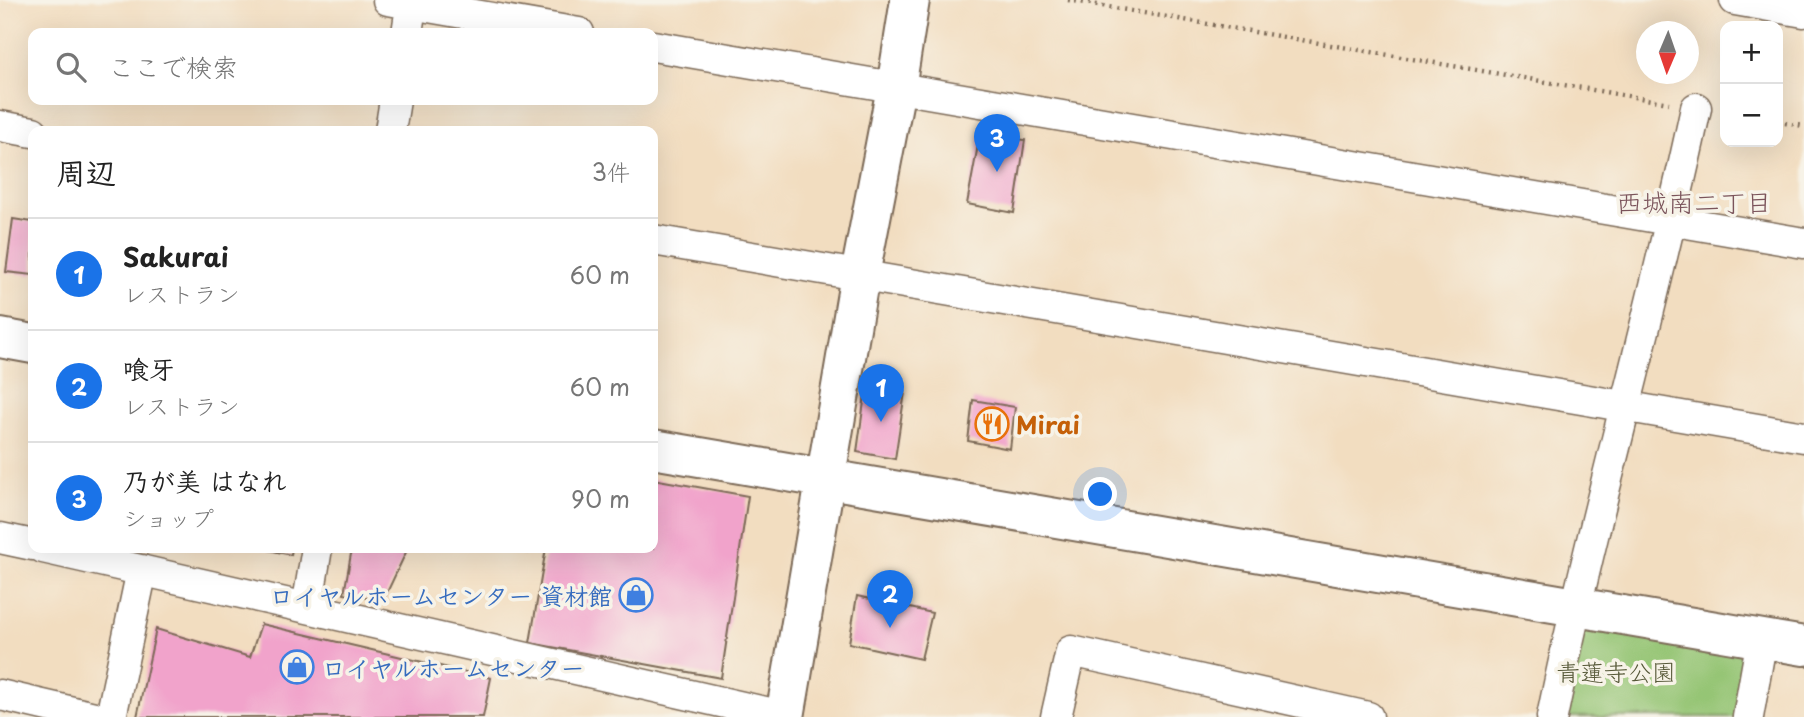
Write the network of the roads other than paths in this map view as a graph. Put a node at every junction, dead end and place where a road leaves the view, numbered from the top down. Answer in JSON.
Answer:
{"nodes":[{"id":1,"x":910,"y":0,"type":"edge"},
{"id":2,"x":1735,"y":0,"type":"edge"},
{"id":3,"x":404,"y":1,"type":"edge"},
{"id":4,"x":1804,"y":12,"type":"edge"},
{"id":5,"x":407,"y":28,"type":"edge"},
{"id":6,"x":552,"y":28,"type":"edge"},
{"id":7,"x":658,"y":47,"type":"edge"},
{"id":8,"x":896,"y":88,"type":"junction"},
{"id":9,"x":394,"y":105,"type":"edge"},
{"id":10,"x":1696,"y":108,"type":"road end"},
{"id":11,"x":391,"y":126,"type":"edge"},
{"id":12,"x":0,"y":127,"type":"edge"},
{"id":13,"x":28,"y":131,"type":"edge"},
{"id":14,"x":1672,"y":221,"type":"junction"},
{"id":15,"x":658,"y":241,"type":"edge"},
{"id":16,"x":1804,"y":243,"type":"edge"},
{"id":17,"x":860,"y":275,"type":"junction"},
{"id":18,"x":0,"y":338,"type":"edge"},
{"id":19,"x":28,"y":343,"type":"edge"},
{"id":20,"x":1626,"y":407,"type":"junction"},
{"id":21,"x":1804,"y":437,"type":"edge"},
{"id":22,"x":658,"y":450,"type":"edge"},
{"id":23,"x":824,"y":478,"type":"junction"},
{"id":24,"x":0,"y":538,"type":"edge"},
{"id":25,"x":28,"y":544,"type":"edge"},
{"id":26,"x":66,"y":553,"type":"edge"},
{"id":27,"x":316,"y":553,"type":"edge"},
{"id":28,"x":142,"y":570,"type":"junction"},
{"id":29,"x":1574,"y":606,"type":"junction"},
{"id":30,"x":306,"y":608,"type":"junction"},
{"id":31,"x":1762,"y":638,"type":"junction"},
{"id":32,"x":1804,"y":646,"type":"edge"},
{"id":33,"x":0,"y":695,"type":"edge"},
{"id":34,"x":95,"y":717,"type":"edge"},
{"id":35,"x":111,"y":717,"type":"edge"},
{"id":36,"x":785,"y":717,"type":"edge"},
{"id":37,"x":1056,"y":717,"type":"edge"},
{"id":38,"x":1368,"y":717,"type":"edge"},
{"id":39,"x":1552,"y":717,"type":"edge"},
{"id":40,"x":1748,"y":717,"type":"edge"}],
"edges":[{"from":1,"to":8,"type":"street"},
{"from":2,"to":4,"type":"street"},
{"from":3,"to":5,"type":"street"},
{"from":3,"to":6,"type":"street"},
{"from":7,"to":8,"type":"street"},
{"from":8,"to":14,"type":"street"},
{"from":8,"to":17,"type":"street"},
{"from":9,"to":11,"type":"street"},
{"from":10,"to":14,"type":"street"},
{"from":12,"to":13,"type":"street"},
{"from":14,"to":16,"type":"street"},
{"from":14,"to":20,"type":"street"},
{"from":15,"to":17,"type":"street"},
{"from":17,"to":20,"type":"street"},
{"from":17,"to":23,"type":"street"},
{"from":18,"to":19,"type":"street"},
{"from":20,"to":21,"type":"street"},
{"from":20,"to":29,"type":"street"},
{"from":22,"to":23,"type":"street"},
{"from":23,"to":29,"type":"street"},
{"from":23,"to":36,"type":"street"},
{"from":24,"to":25,"type":"street"},
{"from":26,"to":28,"type":"street"},
{"from":27,"to":30,"type":"street"},
{"from":28,"to":30,"type":"street"},
{"from":28,"to":35,"type":"street"},
{"from":29,"to":31,"type":"street"},
{"from":29,"to":39,"type":"street"},
{"from":30,"to":36,"type":"street"},
{"from":31,"to":32,"type":"street"},
{"from":31,"to":40,"type":"street"},
{"from":33,"to":34,"type":"street"},
{"from":37,"to":38,"type":"street"}]}
